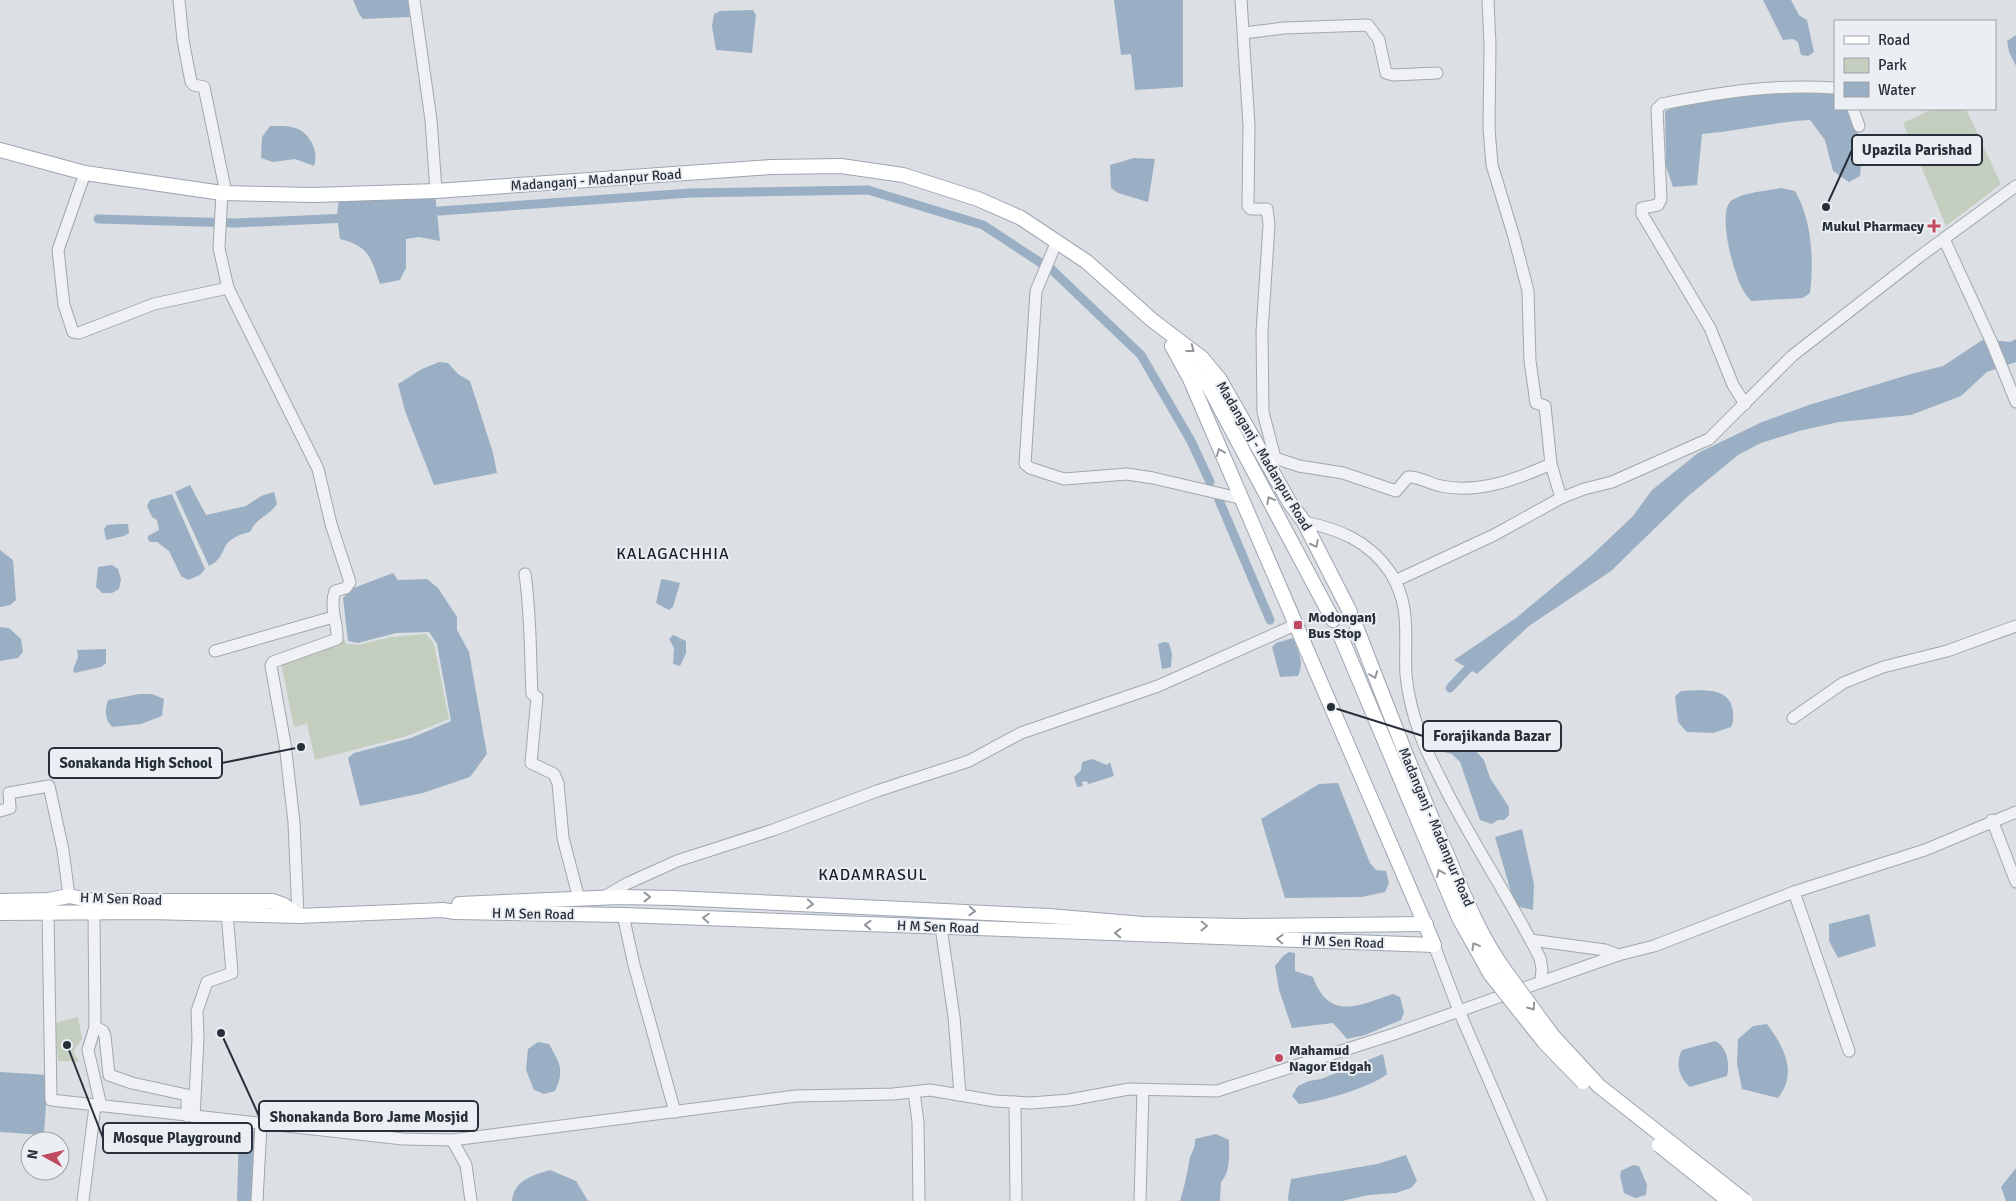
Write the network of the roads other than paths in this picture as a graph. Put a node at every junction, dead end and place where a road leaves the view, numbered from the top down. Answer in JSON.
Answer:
{"nodes":[{"id":1,"x":179,"y":0,"type":"edge"},
{"id":2,"x":414,"y":0,"type":"edge"},
{"id":3,"x":1241,"y":0,"type":"edge"},
{"id":4,"x":1488,"y":0,"type":"edge"},
{"id":5,"x":1244,"y":33,"type":"junction"},
{"id":6,"x":1437,"y":73,"type":"dead end"},
{"id":7,"x":1834,"y":88,"type":"edge"},
{"id":8,"x":1853,"y":110,"type":"edge"},
{"id":9,"x":1859,"y":126,"type":"dead end"},
{"id":10,"x":0,"y":150,"type":"edge"},
{"id":11,"x":85,"y":173,"type":"junction"},
{"id":12,"x":2016,"y":186,"type":"edge"},
{"id":13,"x":436,"y":191,"type":"junction"},
{"id":14,"x":224,"y":195,"type":"junction"},
{"id":15,"x":1944,"y":239,"type":"junction"},
{"id":16,"x":1057,"y":241,"type":"junction"},
{"id":17,"x":228,"y":288,"type":"junction"},
{"id":18,"x":1152,"y":320,"type":"junction"},
{"id":19,"x":1172,"y":346,"type":"junction"},
{"id":20,"x":2014,"y":387,"type":"edge"},
{"id":21,"x":2016,"y":402,"type":"edge"},
{"id":22,"x":1745,"y":404,"type":"junction"},
{"id":23,"x":1551,"y":464,"type":"junction"},
{"id":24,"x":1239,"y":498,"type":"junction"},
{"id":25,"x":1561,"y":498,"type":"junction"},
{"id":26,"x":1304,"y":522,"type":"junction"},
{"id":27,"x":525,"y":574,"type":"dead end"},
{"id":28,"x":1394,"y":581,"type":"junction"},
{"id":29,"x":1350,"y":612,"type":"dead end"},
{"id":30,"x":333,"y":617,"type":"junction"},
{"id":31,"x":1333,"y":620,"type":"dead end"},
{"id":32,"x":1295,"y":625,"type":"junction"},
{"id":33,"x":2016,"y":626,"type":"edge"},
{"id":34,"x":1357,"y":629,"type":"dead end"},
{"id":35,"x":1341,"y":637,"type":"dead end"},
{"id":36,"x":215,"y":651,"type":"dead end"},
{"id":37,"x":1793,"y":718,"type":"dead end"},
{"id":38,"x":0,"y":811,"type":"edge"},
{"id":39,"x":2016,"y":812,"type":"edge"},
{"id":40,"x":1992,"y":820,"type":"junction"},
{"id":41,"x":2016,"y":882,"type":"edge"},
{"id":42,"x":1794,"y":892,"type":"junction"},
{"id":43,"x":69,"y":896,"type":"junction"},
{"id":44,"x":591,"y":899,"type":"junction"},
{"id":45,"x":0,"y":901,"type":"edge"},
{"id":46,"x":443,"y":910,"type":"junction"},
{"id":47,"x":48,"y":912,"type":"junction"},
{"id":48,"x":0,"y":913,"type":"edge"},
{"id":49,"x":94,"y":913,"type":"junction"},
{"id":50,"x":227,"y":913,"type":"junction"},
{"id":51,"x":592,"y":915,"type":"junction"},
{"id":52,"x":623,"y":915,"type":"junction"},
{"id":53,"x":1465,"y":915,"type":"junction"},
{"id":54,"x":298,"y":916,"type":"junction"},
{"id":55,"x":1426,"y":924,"type":"junction"},
{"id":56,"x":941,"y":927,"type":"junction"},
{"id":57,"x":1531,"y":940,"type":"junction"},
{"id":58,"x":1434,"y":945,"type":"junction"},
{"id":59,"x":1618,"y":955,"type":"junction"},
{"id":60,"x":1541,"y":982,"type":"junction"},
{"id":61,"x":1459,"y":1011,"type":"junction"},
{"id":62,"x":95,"y":1027,"type":"junction"},
{"id":63,"x":1849,"y":1051,"type":"dead end"},
{"id":64,"x":1143,"y":1090,"type":"junction"},
{"id":65,"x":914,"y":1092,"type":"junction"},
{"id":66,"x":960,"y":1095,"type":"junction"},
{"id":67,"x":1015,"y":1102,"type":"junction"},
{"id":68,"x":98,"y":1106,"type":"junction"},
{"id":69,"x":675,"y":1112,"type":"junction"},
{"id":70,"x":190,"y":1116,"type":"junction"},
{"id":71,"x":262,"y":1125,"type":"junction"},
{"id":72,"x":452,"y":1140,"type":"junction"},
{"id":73,"x":83,"y":1201,"type":"edge"},
{"id":74,"x":257,"y":1201,"type":"edge"},
{"id":75,"x":471,"y":1201,"type":"edge"},
{"id":76,"x":920,"y":1201,"type":"edge"},
{"id":77,"x":1016,"y":1201,"type":"edge"},
{"id":78,"x":1140,"y":1201,"type":"edge"},
{"id":79,"x":1541,"y":1201,"type":"edge"},
{"id":80,"x":1729,"y":1201,"type":"edge"},
{"id":81,"x":1745,"y":1201,"type":"edge"}],
"edges":[{"from":1,"to":14,"type":"street"},
{"from":2,"to":13,"type":"street"},
{"from":3,"to":5,"type":"street"},
{"from":4,"to":23,"type":"street"},
{"from":5,"to":6,"type":"street"},
{"from":5,"to":23,"type":"street"},
{"from":7,"to":22,"type":"street"},
{"from":8,"to":9,"type":"street"},
{"from":10,"to":11,"type":"main road","name":"Madanganj - Madanpur Road"},
{"from":11,"to":14,"type":"main road","name":"Madanganj - Madanpur Road"},
{"from":11,"to":17,"type":"street"},
{"from":12,"to":15,"type":"street"},
{"from":13,"to":14,"type":"main road","name":"Madanganj - Madanpur Road"},
{"from":13,"to":16,"type":"main road","name":"Madanganj - Madanpur Road"},
{"from":14,"to":17,"type":"street"},
{"from":15,"to":20,"type":"street"},
{"from":15,"to":22,"type":"street"},
{"from":16,"to":18,"type":"main road","name":"Madanganj - Madanpur Road"},
{"from":16,"to":24,"type":"street"},
{"from":17,"to":30,"type":"street"},
{"from":18,"to":19,"type":"main road","name":"Madanganj - Madanpur Road"},
{"from":18,"to":26,"type":"main road","name":"Madanganj - Madanpur Road","one_way":true},
{"from":24,"to":19,"type":"main road","one_way":true},
{"from":31,"to":19,"type":"main road","name":"Madanganj - Madanpur Road","one_way":true},
{"from":20,"to":21,"type":"street"},
{"from":22,"to":25,"type":"street"},
{"from":23,"to":25,"type":"street"},
{"from":24,"to":32,"type":"main road"},
{"from":25,"to":28,"type":"street"},
{"from":26,"to":28,"type":"street"},
{"from":26,"to":29,"type":"main road","name":"Madanganj - Madanpur Road","one_way":true},
{"from":27,"to":44,"type":"street"},
{"from":28,"to":57,"type":"street"},
{"from":30,"to":36,"type":"street"},
{"from":30,"to":54,"type":"street"},
{"from":32,"to":44,"type":"street"},
{"from":32,"to":55,"type":"main road"},
{"from":33,"to":37,"type":"street"},
{"from":34,"to":53,"type":"main road","name":"Madanganj - Madanpur Road","one_way":true},
{"from":53,"to":35,"type":"main road","name":"Madanganj - Madanpur Road","one_way":true},
{"from":38,"to":43,"type":"street"},
{"from":39,"to":40,"type":"street"},
{"from":40,"to":41,"type":"street"},
{"from":40,"to":42,"type":"street"},
{"from":42,"to":59,"type":"street"},
{"from":42,"to":63,"type":"street"},
{"from":43,"to":45,"type":"main road","name":"H M Sen Road"},
{"from":43,"to":54,"type":"main road","name":"H M Sen Road"},
{"from":44,"to":46,"type":"main road","name":"H M Sen Road"},
{"from":44,"to":51,"type":"main road"},
{"from":44,"to":55,"type":"main road","name":"H M Sen Road","one_way":true},
{"from":46,"to":51,"type":"main road","name":"H M Sen Road"},
{"from":46,"to":54,"type":"main road","name":"H M Sen Road"},
{"from":47,"to":48,"type":"main road","name":"H M Sen Road"},
{"from":47,"to":49,"type":"main road","name":"H M Sen Road"},
{"from":47,"to":68,"type":"street"},
{"from":49,"to":50,"type":"main road","name":"H M Sen Road"},
{"from":49,"to":62,"type":"street"},
{"from":50,"to":54,"type":"main road","name":"H M Sen Road"},
{"from":50,"to":70,"type":"street"},
{"from":51,"to":52,"type":"main road","name":"H M Sen Road"},
{"from":56,"to":52,"type":"main road","name":"H M Sen Road","one_way":true},
{"from":52,"to":69,"type":"street"},
{"from":80,"to":53,"type":"main road","one_way":true,"bridge":true},
{"from":53,"to":81,"type":"main road","one_way":true,"bridge":true},
{"from":55,"to":58,"type":"main road"},
{"from":58,"to":56,"type":"main road","name":"H M Sen Road","one_way":true},
{"from":56,"to":66,"type":"street"},
{"from":57,"to":59,"type":"street"},
{"from":57,"to":60,"type":"street"},
{"from":58,"to":61,"type":"street"},
{"from":59,"to":60,"type":"street"},
{"from":60,"to":61,"type":"street"},
{"from":61,"to":64,"type":"street"},
{"from":61,"to":79,"type":"street"},
{"from":62,"to":68,"type":"street"},
{"from":62,"to":70,"type":"street"},
{"from":64,"to":67,"type":"street"},
{"from":64,"to":78,"type":"street"},
{"from":65,"to":66,"type":"street"},
{"from":65,"to":69,"type":"street"},
{"from":65,"to":76,"type":"street"},
{"from":66,"to":67,"type":"street"},
{"from":67,"to":77,"type":"street"},
{"from":68,"to":70,"type":"street"},
{"from":68,"to":73,"type":"street"},
{"from":69,"to":72,"type":"street"},
{"from":70,"to":71,"type":"street"},
{"from":71,"to":72,"type":"street"},
{"from":71,"to":74,"type":"street"},
{"from":72,"to":75,"type":"street"}]}
